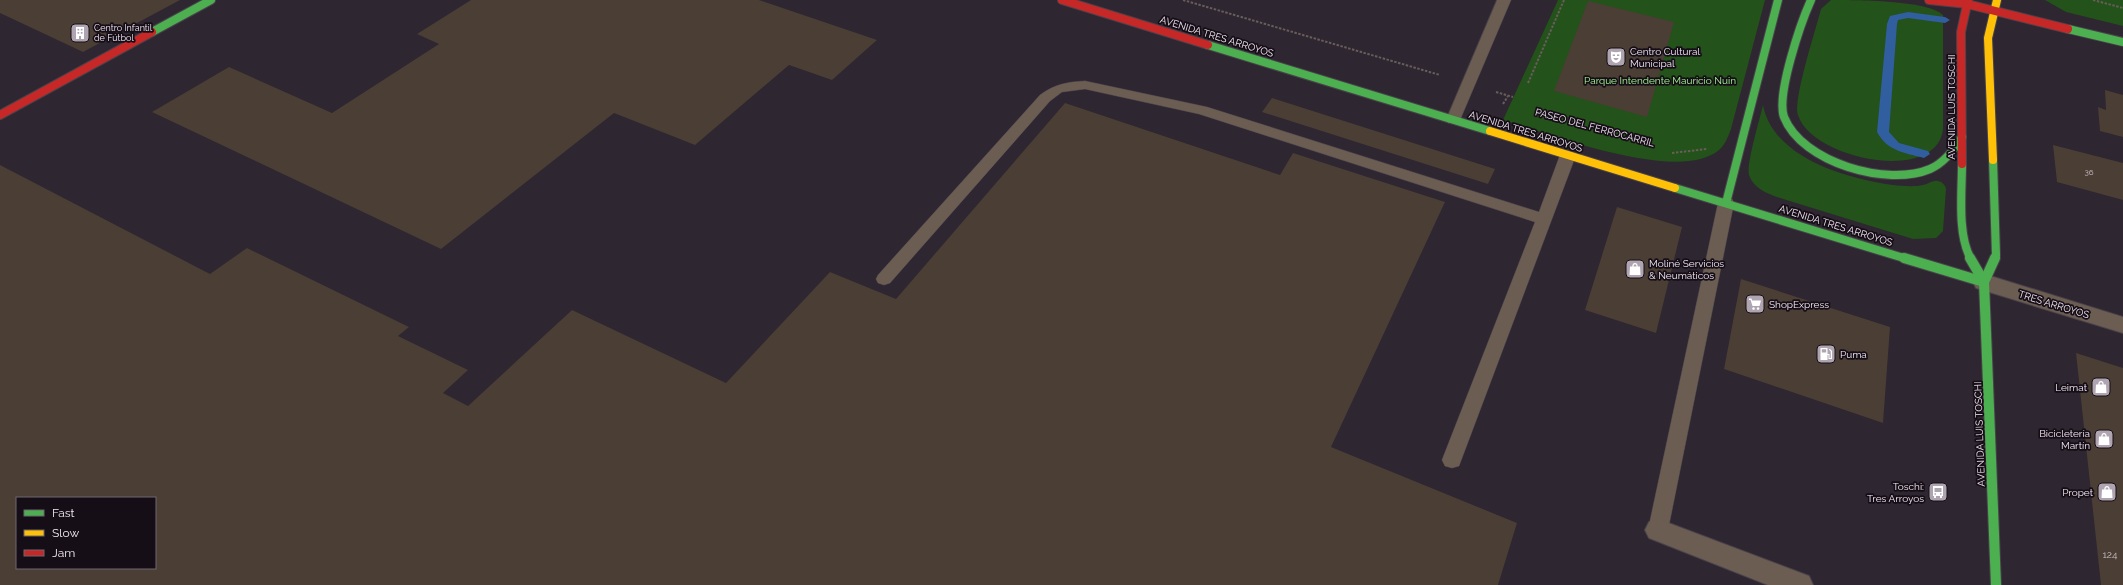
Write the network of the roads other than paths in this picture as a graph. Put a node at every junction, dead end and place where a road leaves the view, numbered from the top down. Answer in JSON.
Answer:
{"nodes":[{"id":1,"x":211,"y":0,"type":"edge"},
{"id":2,"x":1062,"y":0,"type":"edge"},
{"id":3,"x":1504,"y":0,"type":"edge"},
{"id":4,"x":1778,"y":0,"type":"edge"},
{"id":5,"x":1811,"y":0,"type":"edge"},
{"id":6,"x":1929,"y":0,"type":"edge"},
{"id":7,"x":1957,"y":0,"type":"edge"},
{"id":8,"x":1997,"y":0,"type":"edge"},
{"id":9,"x":1967,"y":2,"type":"edge"},
{"id":10,"x":1993,"y":11,"type":"junction"},
{"id":11,"x":2123,"y":42,"type":"edge"},
{"id":12,"x":0,"y":115,"type":"edge"},
{"id":13,"x":1453,"y":120,"type":"junction"},
{"id":14,"x":1962,"y":137,"type":"junction"},
{"id":15,"x":1568,"y":155,"type":"junction"},
{"id":16,"x":1726,"y":203,"type":"junction"},
{"id":17,"x":1544,"y":219,"type":"junction"},
{"id":18,"x":884,"y":279,"type":"dead end"},
{"id":19,"x":1984,"y":282,"type":"junction"},
{"id":20,"x":2123,"y":325,"type":"edge"},
{"id":21,"x":1452,"y":460,"type":"dead end"},
{"id":22,"x":1658,"y":530,"type":"joint"},
{"id":23,"x":1799,"y":585,"type":"edge"},
{"id":24,"x":1996,"y":585,"type":"edge"}],
"edges":[{"from":1,"to":12,"type":"main road"},
{"from":2,"to":13,"type":"main road","name":"AVENIDA TRES ARROYOS"},
{"from":3,"to":13,"type":"lane"},
{"from":4,"to":16,"type":"main road"},
{"from":5,"to":14,"type":"main road"},
{"from":6,"to":9,"type":"main road"},
{"from":7,"to":9,"type":"main road"},
{"from":8,"to":10,"type":"main road","name":"AVENIDA LUIS TOSCHI"},
{"from":9,"to":10,"type":"main road"},
{"from":9,"to":14,"type":"main road","name":"AVENIDA LUIS TOSCHI"},
{"from":10,"to":11,"type":"main road"},
{"from":10,"to":19,"type":"main road","name":"AVENIDA LUIS TOSCHI"},
{"from":13,"to":15,"type":"main road","name":"AVENIDA TRES ARROYOS"},
{"from":14,"to":19,"type":"main road","name":"AVENIDA LUIS TOSCHI"},
{"from":15,"to":16,"type":"main road","name":"AVENIDA TRES ARROYOS"},
{"from":15,"to":17,"type":"lane"},
{"from":16,"to":19,"type":"main road","name":"AVENIDA TRES ARROYOS"},
{"from":16,"to":22,"type":"lane"},
{"from":17,"to":18,"type":"lane"},
{"from":17,"to":21,"type":"lane"},
{"from":19,"to":20,"type":"street","name":"TRES ARROYOS"},
{"from":19,"to":24,"type":"main road","name":"AVENIDA LUIS TOSCHI"},
{"from":22,"to":23,"type":"street"}]}
